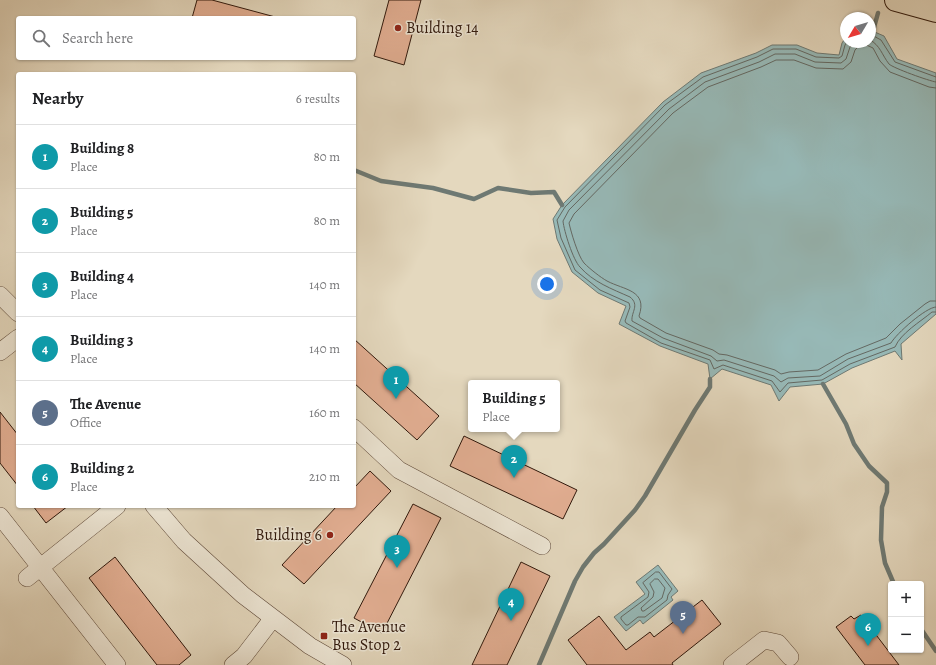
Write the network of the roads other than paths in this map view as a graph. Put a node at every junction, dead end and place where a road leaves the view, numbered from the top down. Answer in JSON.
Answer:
{"nodes":[{"id":1,"x":896,"y":0,"type":"edge"},
{"id":2,"x":936,"y":11,"type":"edge"},
{"id":3,"x":0,"y":295,"type":"edge"},
{"id":4,"x":16,"y":311,"type":"edge"},
{"id":5,"x":16,"y":340,"type":"edge"},
{"id":6,"x":0,"y":352,"type":"edge"},
{"id":7,"x":356,"y":430,"type":"edge"},
{"id":8,"x":114,"y":508,"type":"edge"},
{"id":9,"x":156,"y":508,"type":"edge"},
{"id":10,"x":0,"y":516,"type":"edge"},
{"id":11,"x":542,"y":546,"type":"dead end"},
{"id":12,"x":40,"y":567,"type":"junction"},
{"id":13,"x":27,"y":578,"type":"dead end"},
{"id":14,"x":273,"y":618,"type":"junction"},
{"id":15,"x":790,"y":657,"type":"dead end"},
{"id":16,"x":242,"y":662,"type":"edge"},
{"id":17,"x":117,"y":665,"type":"edge"},
{"id":18,"x":342,"y":665,"type":"edge"},
{"id":19,"x":732,"y":665,"type":"edge"}],
"edges":[{"from":1,"to":2,"type":"main road"},
{"from":3,"to":4,"type":"lane"},
{"from":5,"to":6,"type":"lane"},
{"from":7,"to":11,"type":"lane"},
{"from":8,"to":12,"type":"lane"},
{"from":9,"to":14,"type":"lane"},
{"from":10,"to":12,"type":"lane"},
{"from":12,"to":13,"type":"lane"},
{"from":12,"to":17,"type":"lane"},
{"from":14,"to":16,"type":"lane"},
{"from":14,"to":18,"type":"lane"},
{"from":15,"to":19,"type":"lane"}]}
